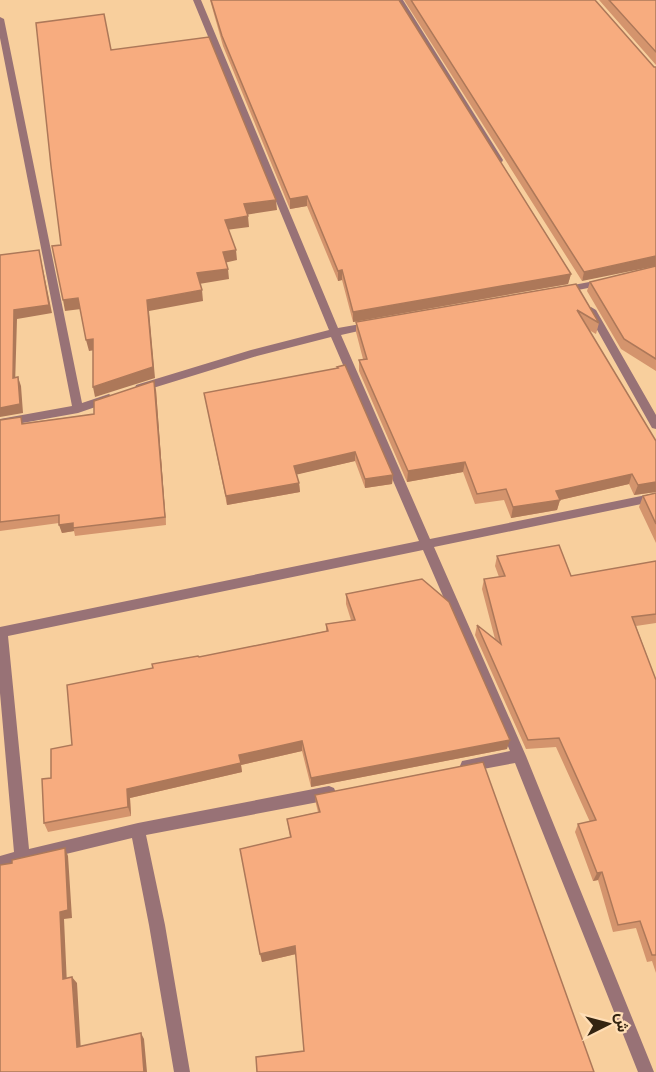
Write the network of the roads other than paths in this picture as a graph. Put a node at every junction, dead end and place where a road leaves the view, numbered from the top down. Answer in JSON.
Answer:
{"nodes":[{"id":1,"x":197,"y":0,"type":"edge"},
{"id":2,"x":399,"y":0,"type":"edge"},
{"id":3,"x":0,"y":19,"type":"edge"},
{"id":4,"x":504,"y":169,"type":"edge"},
{"id":5,"x":572,"y":278,"type":"edge"},
{"id":6,"x":611,"y":280,"type":"edge"},
{"id":7,"x":578,"y":288,"type":"junction"},
{"id":8,"x":555,"y":292,"type":"edge"},
{"id":9,"x":381,"y":323,"type":"edge"},
{"id":10,"x":334,"y":331,"type":"junction"},
{"id":11,"x":78,"y":409,"type":"junction"},
{"id":12,"x":0,"y":423,"type":"edge"},
{"id":13,"x":656,"y":425,"type":"edge"},
{"id":14,"x":656,"y":496,"type":"edge"},
{"id":15,"x":428,"y":545,"type":"junction"},
{"id":16,"x":0,"y":632,"type":"edge"},
{"id":17,"x":519,"y":756,"type":"junction"},
{"id":18,"x":450,"y":769,"type":"edge"},
{"id":19,"x":346,"y":789,"type":"edge"},
{"id":20,"x":138,"y":830,"type":"junction"},
{"id":21,"x":22,"y":858,"type":"junction"},
{"id":22,"x":0,"y":863,"type":"edge"},
{"id":23,"x":182,"y":1072,"type":"edge"},
{"id":24,"x":646,"y":1072,"type":"edge"}],
"edges":[{"from":1,"to":10,"type":"street"},
{"from":2,"to":4,"type":"street"},
{"from":3,"to":11,"type":"street"},
{"from":5,"to":7,"type":"street"},
{"from":6,"to":7,"type":"street"},
{"from":7,"to":8,"type":"street"},
{"from":7,"to":13,"type":"street"},
{"from":9,"to":10,"type":"street"},
{"from":10,"to":11,"type":"street"},
{"from":10,"to":15,"type":"street"},
{"from":11,"to":12,"type":"street"},
{"from":14,"to":15,"type":"street"},
{"from":15,"to":16,"type":"street"},
{"from":15,"to":17,"type":"street"},
{"from":16,"to":21,"type":"street"},
{"from":17,"to":18,"type":"street"},
{"from":17,"to":24,"type":"street"},
{"from":19,"to":20,"type":"street"},
{"from":20,"to":21,"type":"street"},
{"from":20,"to":23,"type":"street"},
{"from":21,"to":22,"type":"street"}]}
